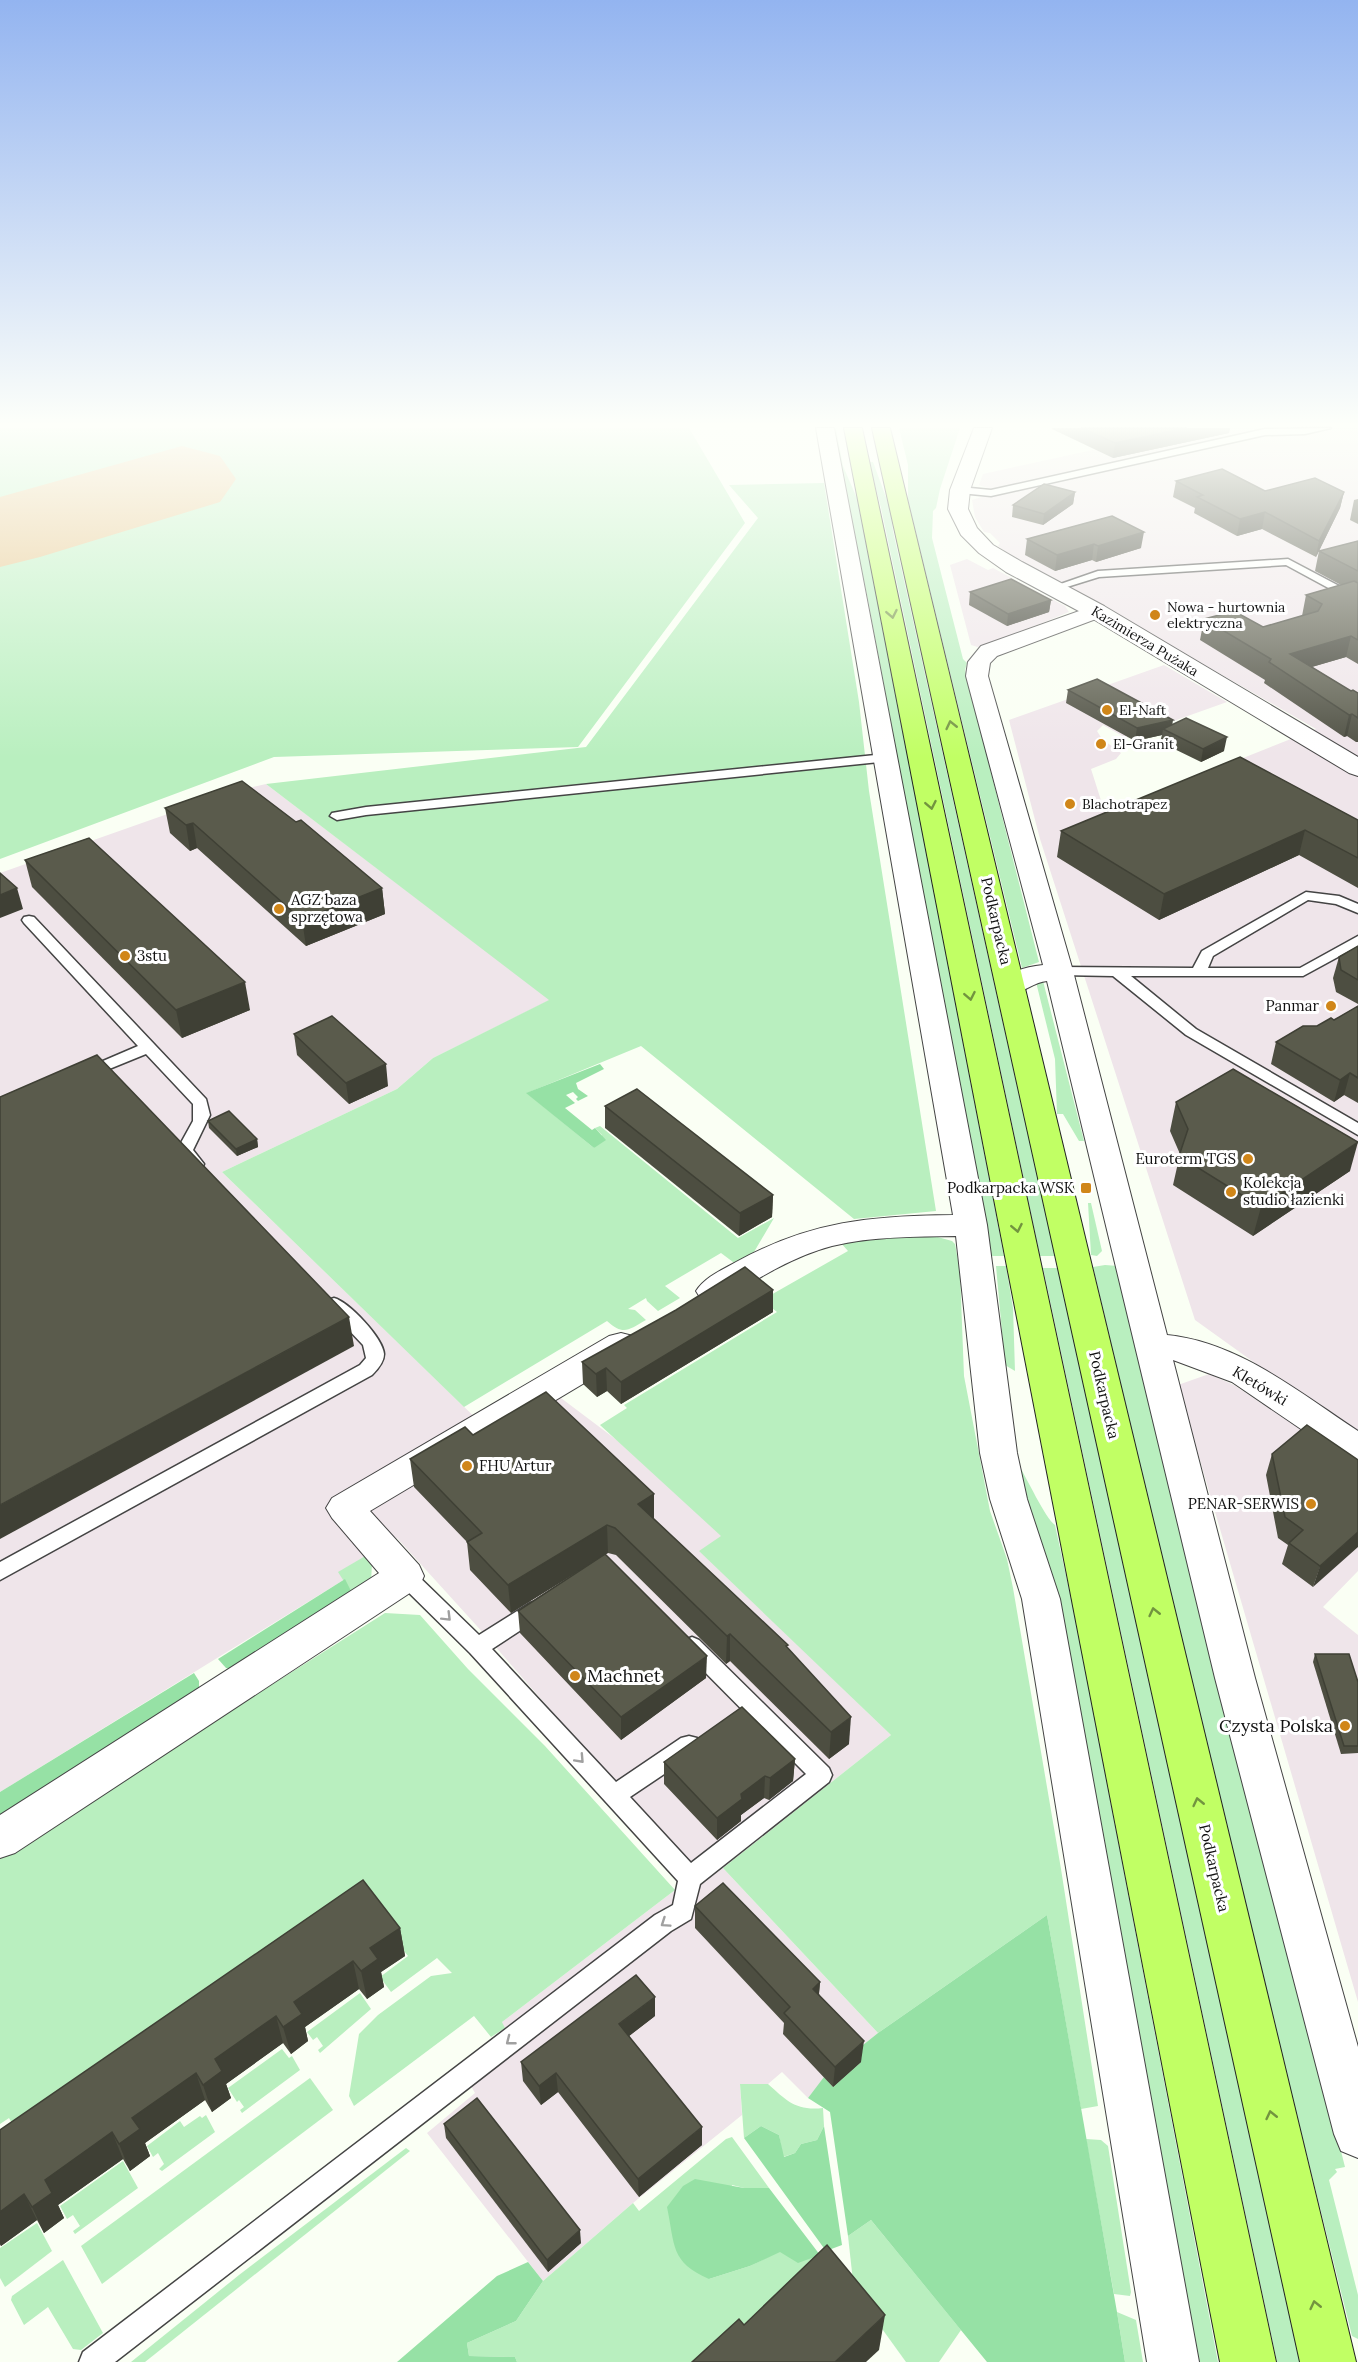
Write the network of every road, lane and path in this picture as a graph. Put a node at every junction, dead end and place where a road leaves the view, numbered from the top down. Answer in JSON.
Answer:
{"nodes":[{"id":1,"x":845,"y":538,"type":"edge"},
{"id":2,"x":876,"y":538,"type":"edge"},
{"id":3,"x":907,"y":538,"type":"edge"},
{"id":4,"x":974,"y":538,"type":"edge"},
{"id":5,"x":1054,"y":588,"type":"junction"},
{"id":6,"x":1358,"y":601,"type":"edge"},
{"id":7,"x":1096,"y":611,"type":"junction"},
{"id":8,"x":885,"y":758,"type":"junction"},
{"id":9,"x":1358,"y":768,"type":"edge"},
{"id":10,"x":337,"y":816,"type":"dead end"},
{"id":11,"x":1358,"y":909,"type":"edge"},
{"id":12,"x":28,"y":920,"type":"dead end"},
{"id":13,"x":1358,"y":940,"type":"edge"},
{"id":14,"x":1059,"y":971,"type":"junction"},
{"id":15,"x":1199,"y":971,"type":"junction"},
{"id":16,"x":1117,"y":972,"type":"junction"},
{"id":17,"x":1011,"y":987,"type":"junction"},
{"id":18,"x":148,"y":1047,"type":"junction"},
{"id":19,"x":74,"y":1079,"type":"edge"},
{"id":20,"x":1358,"y":1130,"type":"edge"},
{"id":21,"x":205,"y":1174,"type":"edge"},
{"id":22,"x":971,"y":1225,"type":"junction"},
{"id":23,"x":322,"y":1292,"type":"edge"},
{"id":24,"x":682,"y":1310,"type":"edge"},
{"id":25,"x":645,"y":1332,"type":"edge"},
{"id":26,"x":1153,"y":1346,"type":"junction"},
{"id":27,"x":1358,"y":1449,"type":"edge"},
{"id":28,"x":0,"y":1572,"type":"edge"},
{"id":29,"x":405,"y":1576,"type":"junction"},
{"id":30,"x":557,"y":1595,"type":"edge"},
{"id":31,"x":674,"y":1629,"type":"edge"},
{"id":32,"x":477,"y":1647,"type":"junction"},
{"id":33,"x":749,"y":1704,"type":"junction"},
{"id":34,"x":730,"y":1717,"type":"edge"},
{"id":35,"x":711,"y":1730,"type":"edge"},
{"id":36,"x":614,"y":1796,"type":"junction"},
{"id":37,"x":0,"y":1839,"type":"edge"},
{"id":38,"x":690,"y":1878,"type":"junction"},
{"id":39,"x":1358,"y":2134,"type":"edge"},
{"id":40,"x":93,"y":2362,"type":"edge"},
{"id":41,"x":1173,"y":2362,"type":"edge"},
{"id":42,"x":1248,"y":2362,"type":"edge"},
{"id":43,"x":1328,"y":2362,"type":"edge"}],
"edges":[{"from":1,"to":8,"type":"street"},
{"from":2,"to":42,"type":"main road","one_way":true},
{"from":17,"to":3,"type":"main road","name":"Podkarpacka","one_way":true},
{"from":4,"to":5,"type":"street","name":"Kazimierza Pużaka"},
{"from":5,"to":6,"type":"lane"},
{"from":5,"to":7,"type":"street","name":"Kazimierza Pużaka"},
{"from":7,"to":9,"type":"street","name":"Kazimierza Pużaka"},
{"from":7,"to":14,"type":"street"},
{"from":8,"to":10,"type":"lane"},
{"from":8,"to":22,"type":"street"},
{"from":11,"to":15,"type":"lane"},
{"from":12,"to":18,"type":"lane"},
{"from":13,"to":15,"type":"lane"},
{"from":14,"to":16,"type":"lane"},
{"from":14,"to":17,"type":"street"},
{"from":14,"to":26,"type":"street"},
{"from":15,"to":16,"type":"lane"},
{"from":16,"to":20,"type":"lane"},
{"from":43,"to":17,"type":"main road","name":"Podkarpacka","one_way":true},
{"from":18,"to":19,"type":"lane"},
{"from":18,"to":21,"type":"lane"},
{"from":22,"to":24,"type":"street"},
{"from":22,"to":41,"type":"street"},
{"from":23,"to":28,"type":"lane"},
{"from":25,"to":29,"type":"street"},
{"from":26,"to":27,"type":"street","name":"Kletówki"},
{"from":26,"to":39,"type":"street"},
{"from":29,"to":32,"type":"lane","one_way":true},
{"from":29,"to":37,"type":"street"},
{"from":30,"to":32,"type":"lane"},
{"from":31,"to":33,"type":"lane"},
{"from":32,"to":36,"type":"lane","one_way":true},
{"from":33,"to":34,"type":"lane"},
{"from":33,"to":38,"type":"lane"},
{"from":35,"to":36,"type":"lane"},
{"from":36,"to":38,"type":"lane"},
{"from":38,"to":40,"type":"lane","one_way":true}]}
